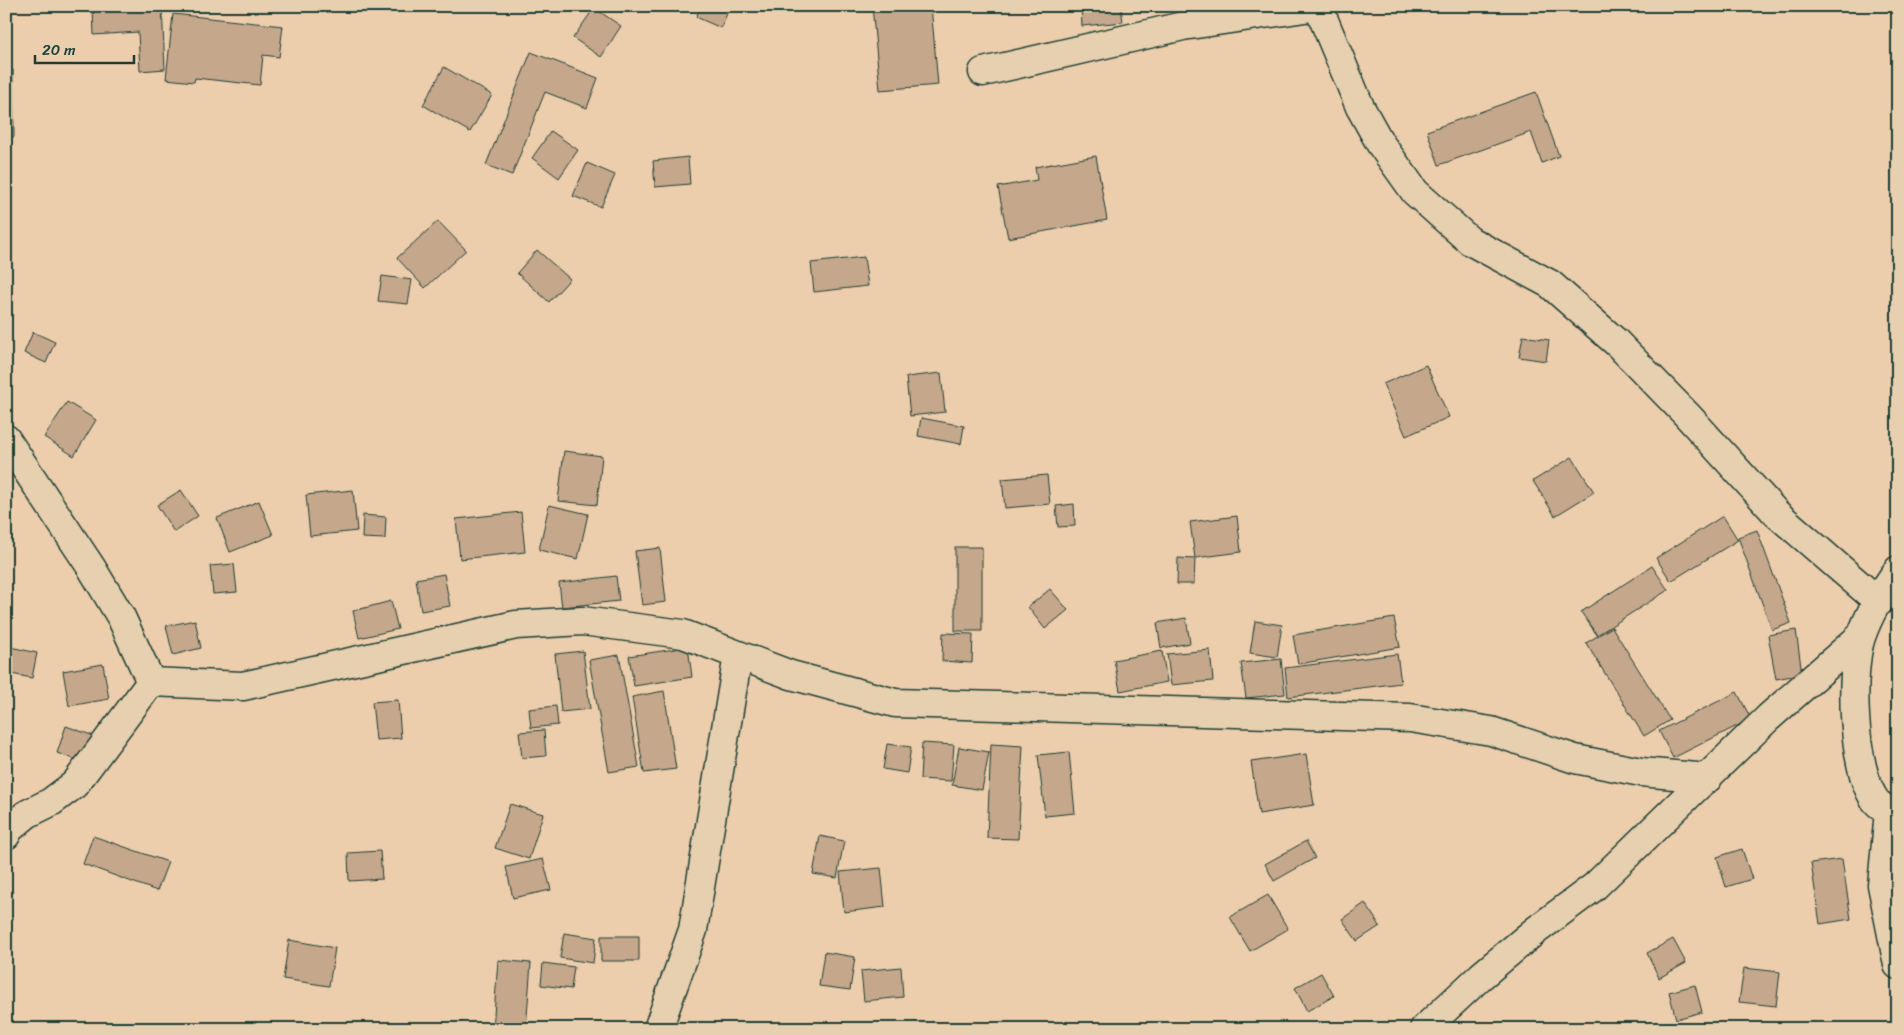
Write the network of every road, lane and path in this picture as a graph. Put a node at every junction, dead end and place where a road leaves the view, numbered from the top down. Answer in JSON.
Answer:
{"nodes":[{"id":1,"x":1318,"y":6,"type":"edge"},
{"id":2,"x":983,"y":72,"type":"dead end"},
{"id":3,"x":6,"y":439,"type":"edge"},
{"id":4,"x":1898,"y":570,"type":"edge"},
{"id":5,"x":1879,"y":602,"type":"junction"},
{"id":6,"x":1861,"y":636,"type":"junction"},
{"id":7,"x":738,"y":655,"type":"junction"},
{"id":8,"x":151,"y":682,"type":"junction"},
{"id":9,"x":1708,"y":778,"type":"junction"},
{"id":10,"x":1893,"y":812,"type":"edge"},
{"id":11,"x":6,"y":835,"type":"edge"},
{"id":12,"x":1898,"y":965,"type":"edge"},
{"id":13,"x":658,"y":1029,"type":"edge"},
{"id":14,"x":1424,"y":1029,"type":"edge"}],
"edges":[{"from":1,"to":2,"type":"street"},
{"from":1,"to":5,"type":"street"},
{"from":3,"to":8,"type":"street"},
{"from":4,"to":5,"type":"street"},
{"from":5,"to":6,"type":"street"},
{"from":6,"to":9,"type":"street"},
{"from":6,"to":10,"type":"street"},
{"from":7,"to":8,"type":"street"},
{"from":7,"to":9,"type":"street"},
{"from":7,"to":13,"type":"street"},
{"from":8,"to":11,"type":"street"},
{"from":9,"to":14,"type":"street"},
{"from":10,"to":12,"type":"street"}]}
